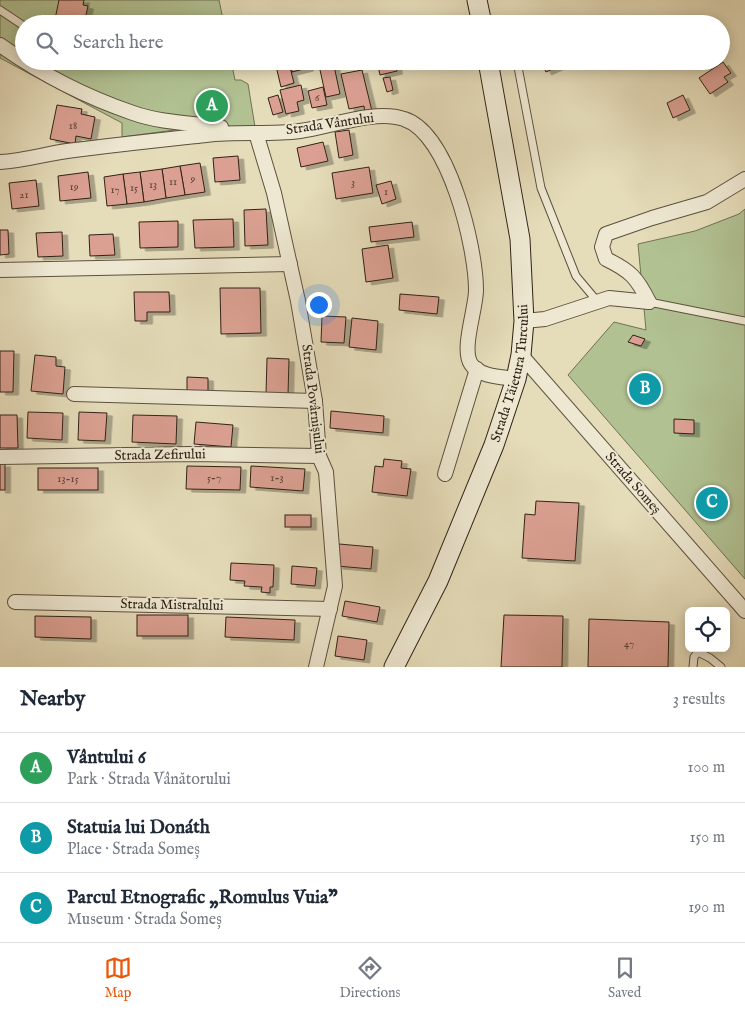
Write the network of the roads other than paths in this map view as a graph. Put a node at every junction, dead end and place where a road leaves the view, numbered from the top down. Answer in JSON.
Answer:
{"nodes":[{"id":1,"x":477,"y":0,"type":"edge"},
{"id":2,"x":0,"y":10,"type":"edge"},
{"id":3,"x":480,"y":15,"type":"edge"},
{"id":4,"x":15,"y":20,"type":"edge"},
{"id":5,"x":0,"y":45,"type":"edge"},
{"id":6,"x":15,"y":56,"type":"edge"},
{"id":7,"x":37,"y":70,"type":"edge"},
{"id":8,"x":490,"y":70,"type":"edge"},
{"id":9,"x":519,"y":70,"type":"edge"},
{"id":10,"x":240,"y":132,"type":"junction"},
{"id":11,"x":256,"y":133,"type":"junction"},
{"id":12,"x":0,"y":162,"type":"edge"},
{"id":13,"x":745,"y":179,"type":"edge"},
{"id":14,"x":290,"y":264,"type":"junction"},
{"id":15,"x":0,"y":270,"type":"edge"},
{"id":16,"x":597,"y":301,"type":"junction"},
{"id":17,"x":649,"y":302,"type":"junction"},
{"id":18,"x":524,"y":321,"type":"junction"},
{"id":19,"x":745,"y":321,"type":"edge"},
{"id":20,"x":522,"y":355,"type":"junction"},
{"id":21,"x":477,"y":369,"type":"junction"},
{"id":22,"x":516,"y":379,"type":"junction"},
{"id":23,"x":74,"y":394,"type":"dead end"},
{"id":24,"x":315,"y":401,"type":"junction"},
{"id":25,"x":319,"y":456,"type":"junction"},
{"id":26,"x":0,"y":457,"type":"edge"},
{"id":27,"x":445,"y":474,"type":"dead end"},
{"id":28,"x":15,"y":602,"type":"dead end"},
{"id":29,"x":330,"y":608,"type":"junction"},
{"id":30,"x":745,"y":611,"type":"edge"},
{"id":31,"x":316,"y":667,"type":"edge"},
{"id":32,"x":394,"y":667,"type":"edge"},
{"id":33,"x":693,"y":667,"type":"edge"},
{"id":34,"x":721,"y":667,"type":"edge"}],
"edges":[{"from":1,"to":3,"type":"main road"},
{"from":2,"to":4,"type":"lane"},
{"from":5,"to":6,"type":"street"},
{"from":7,"to":10,"type":"street"},
{"from":8,"to":18,"type":"main road","name":"Strada Tăietura Turcului"},
{"from":9,"to":16,"type":"lane"},
{"from":10,"to":11,"type":"street","name":"Strada Vântului"},
{"from":10,"to":12,"type":"street","name":"Strada Vântului"},
{"from":11,"to":14,"type":"street","name":"Strada Povârnișului"},
{"from":11,"to":21,"type":"street","name":"Strada Vântului"},
{"from":13,"to":17,"type":"street"},
{"from":14,"to":15,"type":"street"},
{"from":14,"to":24,"type":"street","name":"Strada Povârnișului"},
{"from":16,"to":17,"type":"street"},
{"from":16,"to":18,"type":"street"},
{"from":17,"to":19,"type":"lane"},
{"from":18,"to":20,"type":"main road","name":"Strada Tăietura Turcului"},
{"from":20,"to":22,"type":"main road","name":"Strada Tăietura Turcului"},
{"from":20,"to":30,"type":"street","name":"Strada Someș"},
{"from":21,"to":22,"type":"street"},
{"from":21,"to":27,"type":"street"},
{"from":22,"to":32,"type":"main road","name":"Strada Tăietura Turcului"},
{"from":23,"to":24,"type":"street"},
{"from":24,"to":25,"type":"street","name":"Strada Povârnișului"},
{"from":25,"to":26,"type":"street","name":"Strada Zefirului"},
{"from":25,"to":29,"type":"street","name":"Strada Povârnișului"},
{"from":28,"to":29,"type":"street","name":"Strada Mistralului"},
{"from":29,"to":31,"type":"street","name":"Strada Povârnișului"},
{"from":33,"to":34,"type":"lane"}]}
